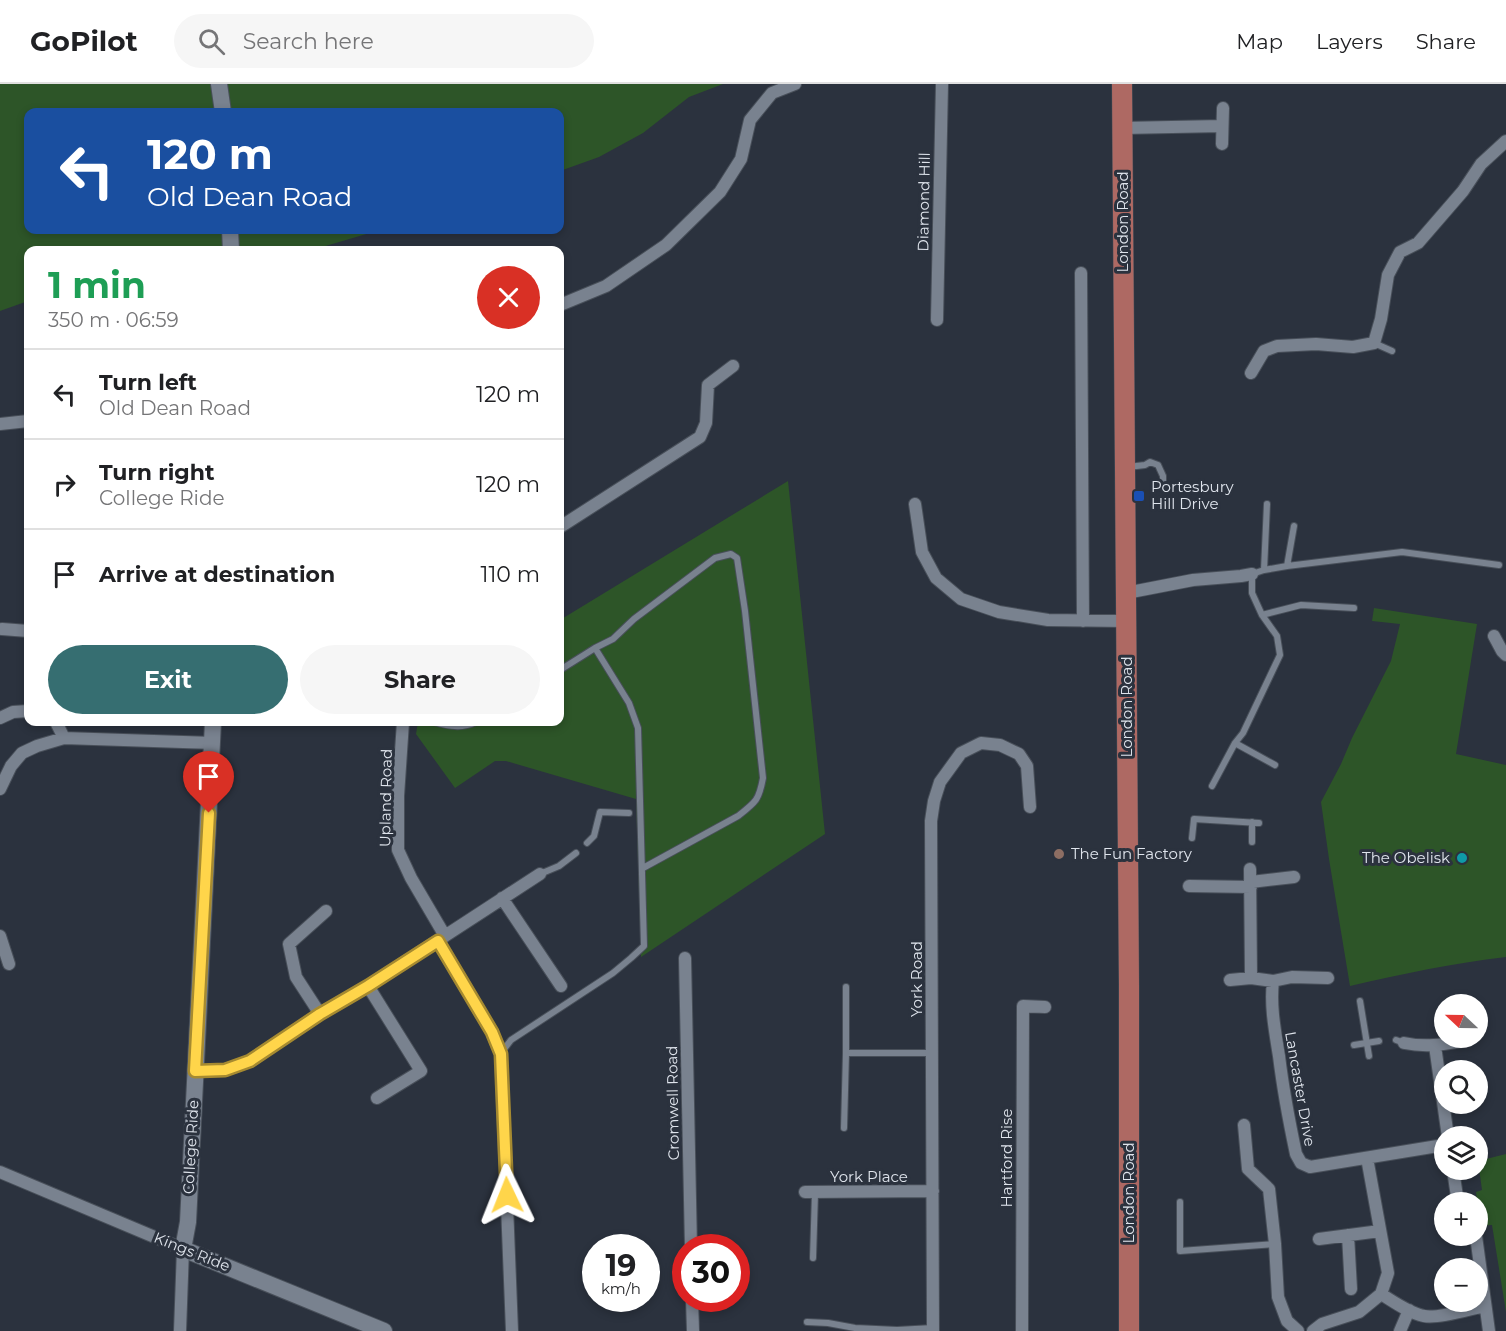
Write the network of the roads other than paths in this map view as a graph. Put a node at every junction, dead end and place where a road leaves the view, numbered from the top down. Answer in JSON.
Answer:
{"nodes":[{"id":1,"x":219,"y":84,"type":"edge"},
{"id":2,"x":795,"y":84,"type":"edge"},
{"id":3,"x":942,"y":84,"type":"edge"},
{"id":4,"x":1122,"y":84,"type":"edge"},
{"id":5,"x":222,"y":108,"type":"edge"},
{"id":6,"x":1223,"y":108,"type":"dead end"},
{"id":7,"x":1222,"y":126,"type":"junction"},
{"id":8,"x":1122,"y":128,"type":"junction"},
{"id":9,"x":1506,"y":141,"type":"edge"},
{"id":10,"x":1222,"y":144,"type":"dead end"},
{"id":11,"x":1081,"y":273,"type":"dead end"},
{"id":12,"x":564,"y":303,"type":"edge"},
{"id":13,"x":937,"y":320,"type":"dead end"},
{"id":14,"x":1374,"y":344,"type":"junction"},
{"id":15,"x":1392,"y":351,"type":"dead end"},
{"id":16,"x":733,"y":366,"type":"dead end"},
{"id":17,"x":1251,"y":373,"type":"dead end"},
{"id":18,"x":708,"y":385,"type":"junction"},
{"id":19,"x":694,"y":391,"type":"dead end"},
{"id":20,"x":24,"y":421,"type":"edge"},
{"id":21,"x":0,"y":424,"type":"edge"},
{"id":22,"x":1125,"y":467,"type":"junction"},
{"id":23,"x":1163,"y":483,"type":"dead end"},
{"id":24,"x":915,"y":504,"type":"dead end"},
{"id":25,"x":1267,"y":504,"type":"dead end"},
{"id":26,"x":564,"y":524,"type":"edge"},
{"id":27,"x":1294,"y":526,"type":"dead end"},
{"id":28,"x":1499,"y":565,"type":"dead end"},
{"id":29,"x":1287,"y":566,"type":"junction"},
{"id":30,"x":1258,"y":572,"type":"junction"},
{"id":31,"x":1126,"y":593,"type":"junction"},
{"id":32,"x":1354,"y":608,"type":"dead end"},
{"id":33,"x":1263,"y":615,"type":"junction"},
{"id":34,"x":1083,"y":621,"type":"junction"},
{"id":35,"x":1126,"y":621,"type":"junction"},
{"id":36,"x":2,"y":629,"type":"dead end"},
{"id":37,"x":24,"y":630,"type":"edge"},
{"id":38,"x":1494,"y":636,"type":"dead end"},
{"id":39,"x":595,"y":648,"type":"junction"},
{"id":40,"x":1506,"y":655,"type":"edge"},
{"id":41,"x":564,"y":667,"type":"edge"},
{"id":42,"x":24,"y":711,"type":"edge"},
{"id":43,"x":0,"y":718,"type":"edge"},
{"id":44,"x":58,"y":726,"type":"edge"},
{"id":45,"x":213,"y":726,"type":"edge"},
{"id":46,"x":403,"y":726,"type":"edge"},
{"id":47,"x":448,"y":726,"type":"edge"},
{"id":48,"x":464,"y":726,"type":"edge"},
{"id":49,"x":64,"y":738,"type":"junction"},
{"id":50,"x":213,"y":743,"type":"junction"},
{"id":51,"x":1235,"y":743,"type":"junction"},
{"id":52,"x":1275,"y":765,"type":"dead end"},
{"id":53,"x":1212,"y":786,"type":"dead end"},
{"id":54,"x":0,"y":789,"type":"edge"},
{"id":55,"x":1030,"y":807,"type":"dead end"},
{"id":56,"x":628,"y":813,"type":"dead end"},
{"id":57,"x":1192,"y":838,"type":"dead end"},
{"id":58,"x":1251,"y":842,"type":"dead end"},
{"id":59,"x":587,"y":843,"type":"dead end"},
{"id":60,"x":576,"y":854,"type":"dead end"},
{"id":61,"x":643,"y":868,"type":"junction"},
{"id":62,"x":540,"y":874,"type":"joint"},
{"id":63,"x":1250,"y":875,"type":"junction"},
{"id":64,"x":1294,"y":877,"type":"dead end"},
{"id":65,"x":1189,"y":886,"type":"dead end"},
{"id":66,"x":502,"y":898,"type":"junction"},
{"id":67,"x":326,"y":911,"type":"dead end"},
{"id":68,"x":0,"y":936,"type":"edge"},
{"id":69,"x":441,"y":938,"type":"junction"},
{"id":70,"x":685,"y":958,"type":"dead end"},
{"id":71,"x":9,"y":964,"type":"dead end"},
{"id":72,"x":1251,"y":978,"type":"junction"},
{"id":73,"x":1328,"y":978,"type":"dead end"},
{"id":74,"x":1230,"y":980,"type":"dead end"},
{"id":75,"x":1273,"y":981,"type":"junction"},
{"id":76,"x":368,"y":986,"type":"junction"},
{"id":77,"x":561,"y":986,"type":"dead end"},
{"id":78,"x":846,"y":987,"type":"dead end"},
{"id":79,"x":1360,"y":1001,"type":"dead end"},
{"id":80,"x":1045,"y":1007,"type":"dead end"},
{"id":81,"x":320,"y":1014,"type":"junction"},
{"id":82,"x":1379,"y":1041,"type":"dead end"},
{"id":83,"x":1400,"y":1042,"type":"dead end"},
{"id":84,"x":1367,"y":1043,"type":"junction"},
{"id":85,"x":1354,"y":1045,"type":"dead end"},
{"id":86,"x":1434,"y":1046,"type":"edge"},
{"id":87,"x":1435,"y":1048,"type":"edge"},
{"id":88,"x":846,"y":1053,"type":"junction"},
{"id":89,"x":932,"y":1053,"type":"junction"},
{"id":90,"x":501,"y":1054,"type":"junction"},
{"id":91,"x":1369,"y":1056,"type":"dead end"},
{"id":92,"x":195,"y":1071,"type":"junction"},
{"id":93,"x":377,"y":1098,"type":"dead end"},
{"id":94,"x":1244,"y":1125,"type":"dead end"},
{"id":95,"x":1446,"y":1126,"type":"edge"},
{"id":96,"x":844,"y":1128,"type":"dead end"},
{"id":97,"x":1434,"y":1147,"type":"edge"},
{"id":98,"x":1367,"y":1158,"type":"junction"},
{"id":99,"x":0,"y":1172,"type":"edge"},
{"id":100,"x":933,"y":1191,"type":"junction"},
{"id":101,"x":810,"y":1192,"type":"joint"},
{"id":102,"x":1180,"y":1202,"type":"dead end"},
{"id":103,"x":1380,"y":1231,"type":"junction"},
{"id":104,"x":691,"y":1234,"type":"edge"},
{"id":105,"x":1348,"y":1235,"type":"junction"},
{"id":106,"x":1319,"y":1239,"type":"dead end"},
{"id":107,"x":1275,"y":1244,"type":"junction"},
{"id":108,"x":183,"y":1249,"type":"junction"},
{"id":109,"x":813,"y":1258,"type":"dead end"},
{"id":110,"x":1351,"y":1289,"type":"dead end"},
{"id":111,"x":1381,"y":1294,"type":"junction"},
{"id":112,"x":1409,"y":1310,"type":"junction"},
{"id":113,"x":692,"y":1312,"type":"edge"},
{"id":114,"x":1453,"y":1312,"type":"edge"},
{"id":115,"x":1486,"y":1312,"type":"edge"},
{"id":116,"x":807,"y":1322,"type":"dead end"},
{"id":117,"x":933,"y":1329,"type":"edge"},
{"id":118,"x":180,"y":1331,"type":"edge"},
{"id":119,"x":384,"y":1331,"type":"edge"},
{"id":120,"x":512,"y":1331,"type":"edge"},
{"id":121,"x":693,"y":1331,"type":"edge"},
{"id":122,"x":1022,"y":1331,"type":"edge"},
{"id":123,"x":1129,"y":1331,"type":"edge"},
{"id":124,"x":1298,"y":1331,"type":"edge"},
{"id":125,"x":1312,"y":1331,"type":"edge"},
{"id":126,"x":1400,"y":1331,"type":"edge"},
{"id":127,"x":1489,"y":1331,"type":"edge"}],
"edges":[{"from":1,"to":5,"type":"street"},
{"from":2,"to":12,"type":"street"},
{"from":3,"to":13,"type":"street","name":"Diamond Hill"},
{"from":4,"to":8,"type":"main road","name":"London Road"},
{"from":6,"to":7,"type":"street"},
{"from":7,"to":8,"type":"street"},
{"from":7,"to":10,"type":"street"},
{"from":8,"to":22,"type":"main road","name":"London Road"},
{"from":9,"to":14,"type":"street"},
{"from":11,"to":34,"type":"street"},
{"from":14,"to":15,"type":"lane"},
{"from":14,"to":17,"type":"street"},
{"from":16,"to":18,"type":"street"},
{"from":18,"to":19,"type":"street"},
{"from":18,"to":26,"type":"street"},
{"from":20,"to":21,"type":"street"},
{"from":22,"to":23,"type":"lane"},
{"from":22,"to":31,"type":"main road","name":"London Road"},
{"from":24,"to":34,"type":"street"},
{"from":25,"to":30,"type":"lane"},
{"from":27,"to":29,"type":"lane"},
{"from":28,"to":29,"type":"lane"},
{"from":29,"to":30,"type":"lane"},
{"from":30,"to":31,"type":"street"},
{"from":30,"to":33,"type":"lane"},
{"from":31,"to":35,"type":"main road","name":"London Road"},
{"from":32,"to":33,"type":"lane"},
{"from":33,"to":51,"type":"lane"},
{"from":34,"to":35,"type":"street"},
{"from":35,"to":123,"type":"main road","name":"London Road"},
{"from":36,"to":37,"type":"street"},
{"from":38,"to":40,"type":"street"},
{"from":39,"to":41,"type":"lane"},
{"from":39,"to":61,"type":"lane"},
{"from":39,"to":61,"type":"lane"},
{"from":42,"to":43,"type":"street"},
{"from":44,"to":49,"type":"street"},
{"from":45,"to":50,"type":"street","name":"College Ride"},
{"from":46,"to":69,"type":"street","name":"Upland Road"},
{"from":47,"to":48,"type":"lane"},
{"from":49,"to":50,"type":"street"},
{"from":49,"to":54,"type":"street"},
{"from":50,"to":92,"type":"street","name":"College Ride"},
{"from":51,"to":52,"type":"lane"},
{"from":51,"to":53,"type":"lane"},
{"from":55,"to":89,"type":"street","name":"York Road"},
{"from":56,"to":59,"type":"lane"},
{"from":57,"to":58,"type":"lane"},
{"from":60,"to":62,"type":"lane"},
{"from":61,"to":90,"type":"lane"},
{"from":62,"to":66,"type":"street"},
{"from":63,"to":64,"type":"street"},
{"from":63,"to":65,"type":"street"},
{"from":63,"to":72,"type":"street"},
{"from":66,"to":69,"type":"street"},
{"from":66,"to":77,"type":"street"},
{"from":67,"to":81,"type":"street"},
{"from":68,"to":71,"type":"street"},
{"from":69,"to":76,"type":"street"},
{"from":69,"to":90,"type":"street","name":"Upland Road"},
{"from":70,"to":104,"type":"street","name":"Cromwell Road"},
{"from":72,"to":74,"type":"street"},
{"from":72,"to":75,"type":"street"},
{"from":73,"to":75,"type":"street"},
{"from":75,"to":98,"type":"street","name":"Lancaster Drive"},
{"from":76,"to":81,"type":"street"},
{"from":76,"to":93,"type":"street"},
{"from":78,"to":88,"type":"lane"},
{"from":79,"to":84,"type":"lane"},
{"from":80,"to":122,"type":"street","name":"Hartford Rise"},
{"from":81,"to":92,"type":"street"},
{"from":82,"to":84,"type":"lane"},
{"from":83,"to":86,"type":"street"},
{"from":84,"to":85,"type":"lane"},
{"from":84,"to":91,"type":"lane"},
{"from":87,"to":95,"type":"street"},
{"from":88,"to":89,"type":"lane"},
{"from":88,"to":96,"type":"lane"},
{"from":89,"to":100,"type":"street","name":"York Road"},
{"from":90,"to":120,"type":"street"},
{"from":92,"to":108,"type":"street","name":"College Ride"},
{"from":94,"to":107,"type":"street"},
{"from":97,"to":98,"type":"street","name":"Lancaster Drive"},
{"from":98,"to":103,"type":"street"},
{"from":99,"to":108,"type":"street","name":"Kings Ride"},
{"from":100,"to":101,"type":"street","name":"York Place"},
{"from":100,"to":117,"type":"street","name":"York Road"},
{"from":101,"to":109,"type":"lane"},
{"from":102,"to":107,"type":"lane"},
{"from":103,"to":105,"type":"street"},
{"from":103,"to":111,"type":"street"},
{"from":105,"to":106,"type":"street"},
{"from":105,"to":110,"type":"street"},
{"from":107,"to":124,"type":"street"},
{"from":108,"to":118,"type":"street"},
{"from":108,"to":119,"type":"street","name":"Kings Ride"},
{"from":111,"to":112,"type":"street"},
{"from":111,"to":125,"type":"street"},
{"from":112,"to":114,"type":"street"},
{"from":112,"to":126,"type":"street"},
{"from":113,"to":121,"type":"street"},
{"from":115,"to":127,"type":"street"},
{"from":116,"to":117,"type":"lane"}]}
